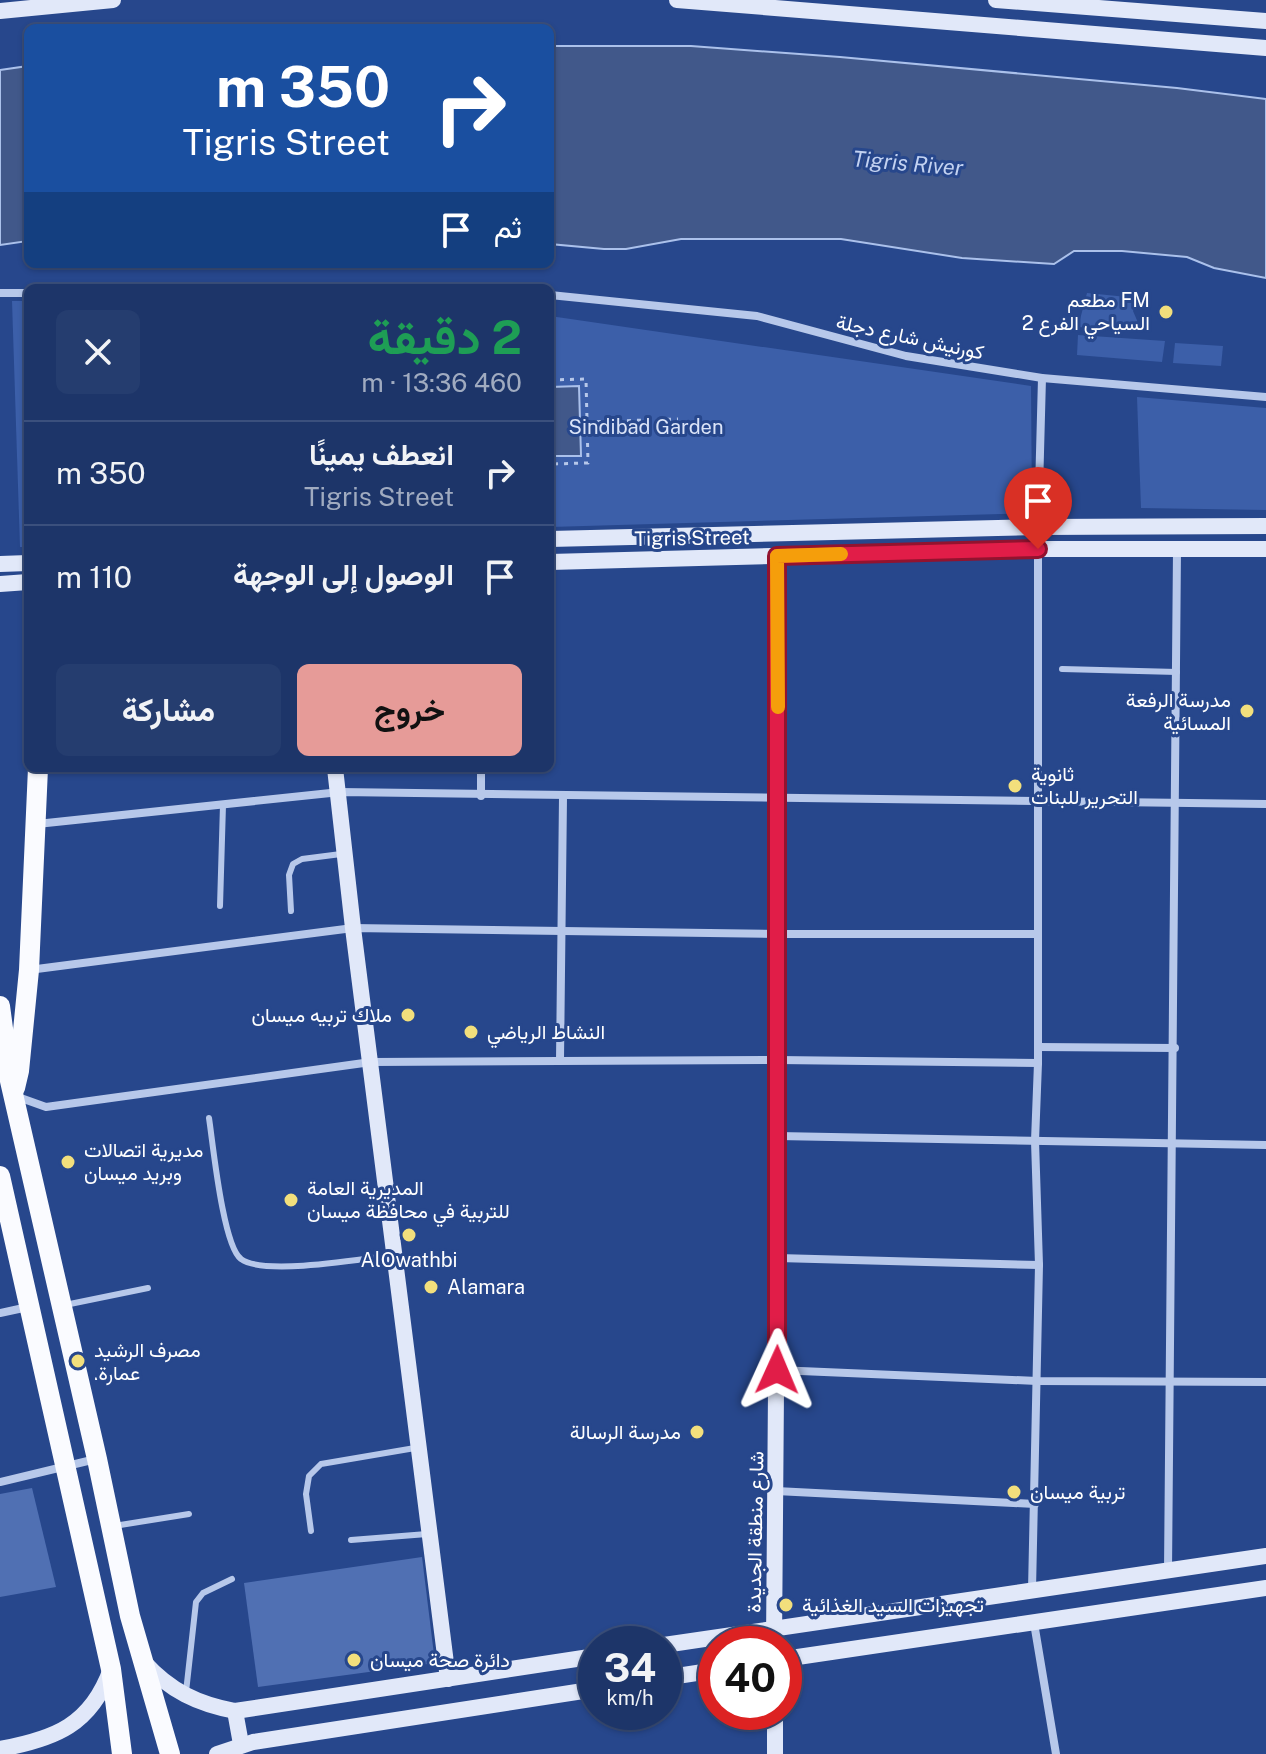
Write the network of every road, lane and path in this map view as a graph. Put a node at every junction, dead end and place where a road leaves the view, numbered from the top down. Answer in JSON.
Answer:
{"nodes":[{"id":1,"x":113,"y":0,"type":"edge"},
{"id":2,"x":677,"y":0,"type":"edge"},
{"id":3,"x":996,"y":0,"type":"edge"},
{"id":4,"x":1060,"y":3,"type":"edge"},
{"id":5,"x":0,"y":11,"type":"edge"},
{"id":6,"x":1206,"y":17,"type":"junction"},
{"id":7,"x":1266,"y":21,"type":"edge"},
{"id":8,"x":1060,"y":31,"type":"junction"},
{"id":9,"x":1204,"y":44,"type":"junction"},
{"id":10,"x":1266,"y":48,"type":"edge"},
{"id":11,"x":0,"y":293,"type":"edge"},
{"id":12,"x":24,"y":293,"type":"edge"},
{"id":13,"x":554,"y":295,"type":"edge"},
{"id":14,"x":1042,"y":378,"type":"junction"},
{"id":15,"x":554,"y":380,"type":"edge"},
{"id":16,"x":1266,"y":397,"type":"edge"},
{"id":17,"x":678,"y":419,"type":"dead end"},
{"id":18,"x":587,"y":422,"type":"junction"},
{"id":19,"x":554,"y":464,"type":"edge"},
{"id":20,"x":1266,"y":526,"type":"edge"},
{"id":21,"x":1038,"y":527,"type":"junction"},
{"id":22,"x":554,"y":539,"type":"edge"},
{"id":23,"x":1038,"y":549,"type":"junction"},
{"id":24,"x":1266,"y":549,"type":"edge"},
{"id":25,"x":1177,"y":550,"type":"junction"},
{"id":26,"x":777,"y":556,"type":"junction"},
{"id":27,"x":554,"y":562,"type":"edge"},
{"id":28,"x":24,"y":563,"type":"edge"},
{"id":29,"x":0,"y":564,"type":"edge"},
{"id":30,"x":24,"y":582,"type":"edge"},
{"id":31,"x":0,"y":584,"type":"edge"},
{"id":32,"x":1062,"y":669,"type":"dead end"},
{"id":33,"x":1177,"y":672,"type":"junction"},
{"id":34,"x":38,"y":772,"type":"edge"},
{"id":35,"x":336,"y":772,"type":"edge"},
{"id":36,"x":481,"y":772,"type":"edge"},
{"id":37,"x":340,"y":792,"type":"junction"},
{"id":38,"x":481,"y":796,"type":"junction"},
{"id":39,"x":563,"y":797,"type":"junction"},
{"id":40,"x":778,"y":800,"type":"junction"},
{"id":41,"x":1038,"y":802,"type":"junction"},
{"id":42,"x":1178,"y":802,"type":"junction"},
{"id":43,"x":1266,"y":804,"type":"edge"},
{"id":44,"x":223,"y":805,"type":"junction"},
{"id":45,"x":36,"y":824,"type":"junction"},
{"id":46,"x":345,"y":854,"type":"junction"},
{"id":47,"x":220,"y":906,"type":"dead end"},
{"id":48,"x":291,"y":911,"type":"dead end"},
{"id":49,"x":353,"y":928,"type":"junction"},
{"id":50,"x":563,"y":929,"type":"junction"},
{"id":51,"x":778,"y":934,"type":"junction"},
{"id":52,"x":1037,"y":934,"type":"junction"},
{"id":53,"x":29,"y":970,"type":"junction"},
{"id":54,"x":0,"y":1006,"type":"edge"},
{"id":55,"x":1038,"y":1047,"type":"junction"},
{"id":56,"x":1175,"y":1048,"type":"junction"},
{"id":57,"x":560,"y":1060,"type":"junction"},
{"id":58,"x":778,"y":1060,"type":"junction"},
{"id":59,"x":371,"y":1062,"type":"junction"},
{"id":60,"x":1038,"y":1063,"type":"junction"},
{"id":61,"x":13,"y":1095,"type":"junction"},
{"id":62,"x":209,"y":1118,"type":"dead end"},
{"id":63,"x":778,"y":1136,"type":"junction"},
{"id":64,"x":1035,"y":1141,"type":"junction"},
{"id":65,"x":1171,"y":1142,"type":"junction"},
{"id":66,"x":1266,"y":1145,"type":"edge"},
{"id":67,"x":0,"y":1176,"type":"edge"},
{"id":68,"x":395,"y":1255,"type":"junction"},
{"id":69,"x":778,"y":1258,"type":"junction"},
{"id":70,"x":1039,"y":1265,"type":"junction"},
{"id":71,"x":148,"y":1288,"type":"dead end"},
{"id":72,"x":62,"y":1306,"type":"junction"},
{"id":73,"x":29,"y":1307,"type":"junction"},
{"id":74,"x":0,"y":1313,"type":"edge"},
{"id":75,"x":777,"y":1370,"type":"junction"},
{"id":76,"x":1037,"y":1381,"type":"junction"},
{"id":77,"x":1170,"y":1382,"type":"junction"},
{"id":78,"x":1266,"y":1382,"type":"edge"},
{"id":79,"x":419,"y":1448,"type":"junction"},
{"id":80,"x":97,"y":1459,"type":"junction"},
{"id":81,"x":65,"y":1467,"type":"junction"},
{"id":82,"x":0,"y":1482,"type":"edge"},
{"id":83,"x":776,"y":1491,"type":"junction"},
{"id":84,"x":1035,"y":1504,"type":"junction"},
{"id":85,"x":189,"y":1514,"type":"dead end"},
{"id":86,"x":111,"y":1526,"type":"junction"},
{"id":87,"x":311,"y":1531,"type":"dead end"},
{"id":88,"x":430,"y":1533,"type":"junction"},
{"id":89,"x":351,"y":1540,"type":"dead end"},
{"id":90,"x":1266,"y":1556,"type":"edge"},
{"id":91,"x":1168,"y":1571,"type":"junction"},
{"id":92,"x":232,"y":1579,"type":"dead end"},
{"id":93,"x":1266,"y":1588,"type":"edge"},
{"id":94,"x":1032,"y":1591,"type":"junction"},
{"id":95,"x":1034,"y":1623,"type":"junction"},
{"id":96,"x":774,"y":1626,"type":"edge"},
{"id":97,"x":802,"y":1631,"type":"edge"},
{"id":98,"x":802,"y":1656,"type":"edge"},
{"id":99,"x":141,"y":1658,"type":"junction"},
{"id":100,"x":578,"y":1659,"type":"edge"},
{"id":101,"x":111,"y":1669,"type":"junction"},
{"id":102,"x":448,"y":1679,"type":"junction"},
{"id":103,"x":578,"y":1692,"type":"edge"},
{"id":104,"x":185,"y":1696,"type":"junction"},
{"id":105,"x":115,"y":1699,"type":"junction"},
{"id":106,"x":235,"y":1711,"type":"junction"},
{"id":107,"x":775,"y":1730,"type":"edge"},
{"id":108,"x":241,"y":1744,"type":"junction"},
{"id":109,"x":36,"y":1748,"type":"edge"},
{"id":110,"x":0,"y":1749,"type":"edge"},
{"id":111,"x":122,"y":1754,"type":"edge"},
{"id":112,"x":137,"y":1754,"type":"edge"},
{"id":113,"x":156,"y":1754,"type":"edge"},
{"id":114,"x":170,"y":1754,"type":"edge"},
{"id":115,"x":217,"y":1754,"type":"edge"},
{"id":116,"x":775,"y":1754,"type":"edge"},
{"id":117,"x":1056,"y":1754,"type":"edge"}],
"edges":[{"from":1,"to":5,"type":"street"},
{"from":2,"to":8,"type":"street"},
{"from":3,"to":4,"type":"street"},
{"from":4,"to":6,"type":"street"},
{"from":4,"to":8,"type":"street"},
{"from":6,"to":7,"type":"street"},
{"from":6,"to":9,"type":"street"},
{"from":8,"to":9,"type":"street"},
{"from":9,"to":10,"type":"street"},
{"from":11,"to":12,"type":"street"},
{"from":13,"to":14,"type":"street","name":"كورنيش شارع دجلة"},
{"from":14,"to":16,"type":"street","name":"كورنيش شارع دجلة"},
{"from":14,"to":21,"type":"street"},
{"from":15,"to":18,"type":"path"},
{"from":17,"to":18,"type":"path"},
{"from":18,"to":19,"type":"path"},
{"from":20,"to":21,"type":"street","name":"Tigris Street"},
{"from":21,"to":22,"type":"street","name":"Tigris Street"},
{"from":23,"to":25,"type":"street","name":"Tigris Street"},
{"from":23,"to":26,"type":"street","name":"Tigris Street"},
{"from":23,"to":41,"type":"street"},
{"from":24,"to":25,"type":"street","name":"Tigris Street"},
{"from":25,"to":33,"type":"street"},
{"from":26,"to":27,"type":"street","name":"Tigris Street"},
{"from":26,"to":40,"type":"street","name":"شارع منطقة الجديدة"},
{"from":28,"to":29,"type":"street"},
{"from":30,"to":31,"type":"street"},
{"from":32,"to":33,"type":"lane"},
{"from":33,"to":42,"type":"street"},
{"from":34,"to":45,"type":"main road"},
{"from":35,"to":37,"type":"street"},
{"from":36,"to":38,"type":"street"},
{"from":37,"to":38,"type":"street"},
{"from":37,"to":44,"type":"street"},
{"from":37,"to":46,"type":"street"},
{"from":38,"to":39,"type":"street"},
{"from":39,"to":40,"type":"street"},
{"from":39,"to":50,"type":"street"},
{"from":40,"to":41,"type":"street"},
{"from":40,"to":51,"type":"street","name":"شارع منطقة الجديدة"},
{"from":41,"to":42,"type":"street"},
{"from":41,"to":52,"type":"street"},
{"from":42,"to":43,"type":"street"},
{"from":42,"to":56,"type":"street"},
{"from":44,"to":45,"type":"street"},
{"from":44,"to":47,"type":"lane"},
{"from":45,"to":53,"type":"main road"},
{"from":46,"to":48,"type":"lane"},
{"from":46,"to":49,"type":"street"},
{"from":49,"to":50,"type":"street"},
{"from":49,"to":53,"type":"street"},
{"from":49,"to":59,"type":"street"},
{"from":50,"to":51,"type":"street"},
{"from":50,"to":57,"type":"street"},
{"from":51,"to":52,"type":"street"},
{"from":51,"to":58,"type":"street","name":"شارع منطقة الجديدة"},
{"from":52,"to":55,"type":"street"},
{"from":53,"to":61,"type":"main road"},
{"from":54,"to":61,"type":"main road"},
{"from":55,"to":56,"type":"street"},
{"from":55,"to":60,"type":"street"},
{"from":56,"to":65,"type":"street"},
{"from":57,"to":58,"type":"street"},
{"from":57,"to":59,"type":"street"},
{"from":58,"to":60,"type":"street"},
{"from":58,"to":63,"type":"street","name":"شارع منطقة الجديدة"},
{"from":59,"to":61,"type":"street"},
{"from":59,"to":68,"type":"street"},
{"from":60,"to":64,"type":"street"},
{"from":61,"to":72,"type":"main road"},
{"from":62,"to":68,"type":"lane"},
{"from":63,"to":64,"type":"street"},
{"from":63,"to":69,"type":"street","name":"شارع منطقة الجديدة"},
{"from":64,"to":65,"type":"street"},
{"from":64,"to":70,"type":"street"},
{"from":65,"to":66,"type":"street"},
{"from":65,"to":77,"type":"street"},
{"from":67,"to":73,"type":"main road"},
{"from":68,"to":79,"type":"street"},
{"from":69,"to":70,"type":"street"},
{"from":69,"to":75,"type":"street","name":"شارع منطقة الجديدة"},
{"from":70,"to":76,"type":"street"},
{"from":71,"to":72,"type":"lane"},
{"from":72,"to":80,"type":"main road"},
{"from":73,"to":74,"type":"street"},
{"from":73,"to":81,"type":"main road"},
{"from":75,"to":76,"type":"street"},
{"from":75,"to":83,"type":"street","name":"شارع منطقة الجديدة"},
{"from":76,"to":77,"type":"street"},
{"from":76,"to":84,"type":"street"},
{"from":77,"to":78,"type":"street"},
{"from":77,"to":91,"type":"street"},
{"from":79,"to":87,"type":"lane"},
{"from":79,"to":88,"type":"street"},
{"from":80,"to":81,"type":"street"},
{"from":80,"to":86,"type":"main road"},
{"from":81,"to":82,"type":"street"},
{"from":81,"to":101,"type":"main road"},
{"from":83,"to":84,"type":"street"},
{"from":83,"to":96,"type":"street","name":"شارع منطقة الجديدة"},
{"from":84,"to":94,"type":"street"},
{"from":85,"to":86,"type":"lane"},
{"from":86,"to":99,"type":"main road"},
{"from":88,"to":89,"type":"lane"},
{"from":88,"to":102,"type":"street"},
{"from":90,"to":91,"type":"street"},
{"from":91,"to":94,"type":"street"},
{"from":92,"to":104,"type":"lane"},
{"from":93,"to":95,"type":"street"},
{"from":94,"to":97,"type":"street"},
{"from":95,"to":98,"type":"street"},
{"from":95,"to":117,"type":"street"},
{"from":99,"to":104,"type":"street"},
{"from":99,"to":113,"type":"main road"},
{"from":99,"to":114,"type":"main road"},
{"from":100,"to":102,"type":"street"},
{"from":101,"to":105,"type":"main road"},
{"from":101,"to":109,"type":"street"},
{"from":102,"to":106,"type":"street"},
{"from":103,"to":108,"type":"street"},
{"from":104,"to":106,"type":"street"},
{"from":105,"to":111,"type":"main road"},
{"from":105,"to":112,"type":"main road"},
{"from":106,"to":108,"type":"street"},
{"from":107,"to":116,"type":"street"},
{"from":108,"to":115,"type":"street"},
{"from":109,"to":110,"type":"street"}]}
